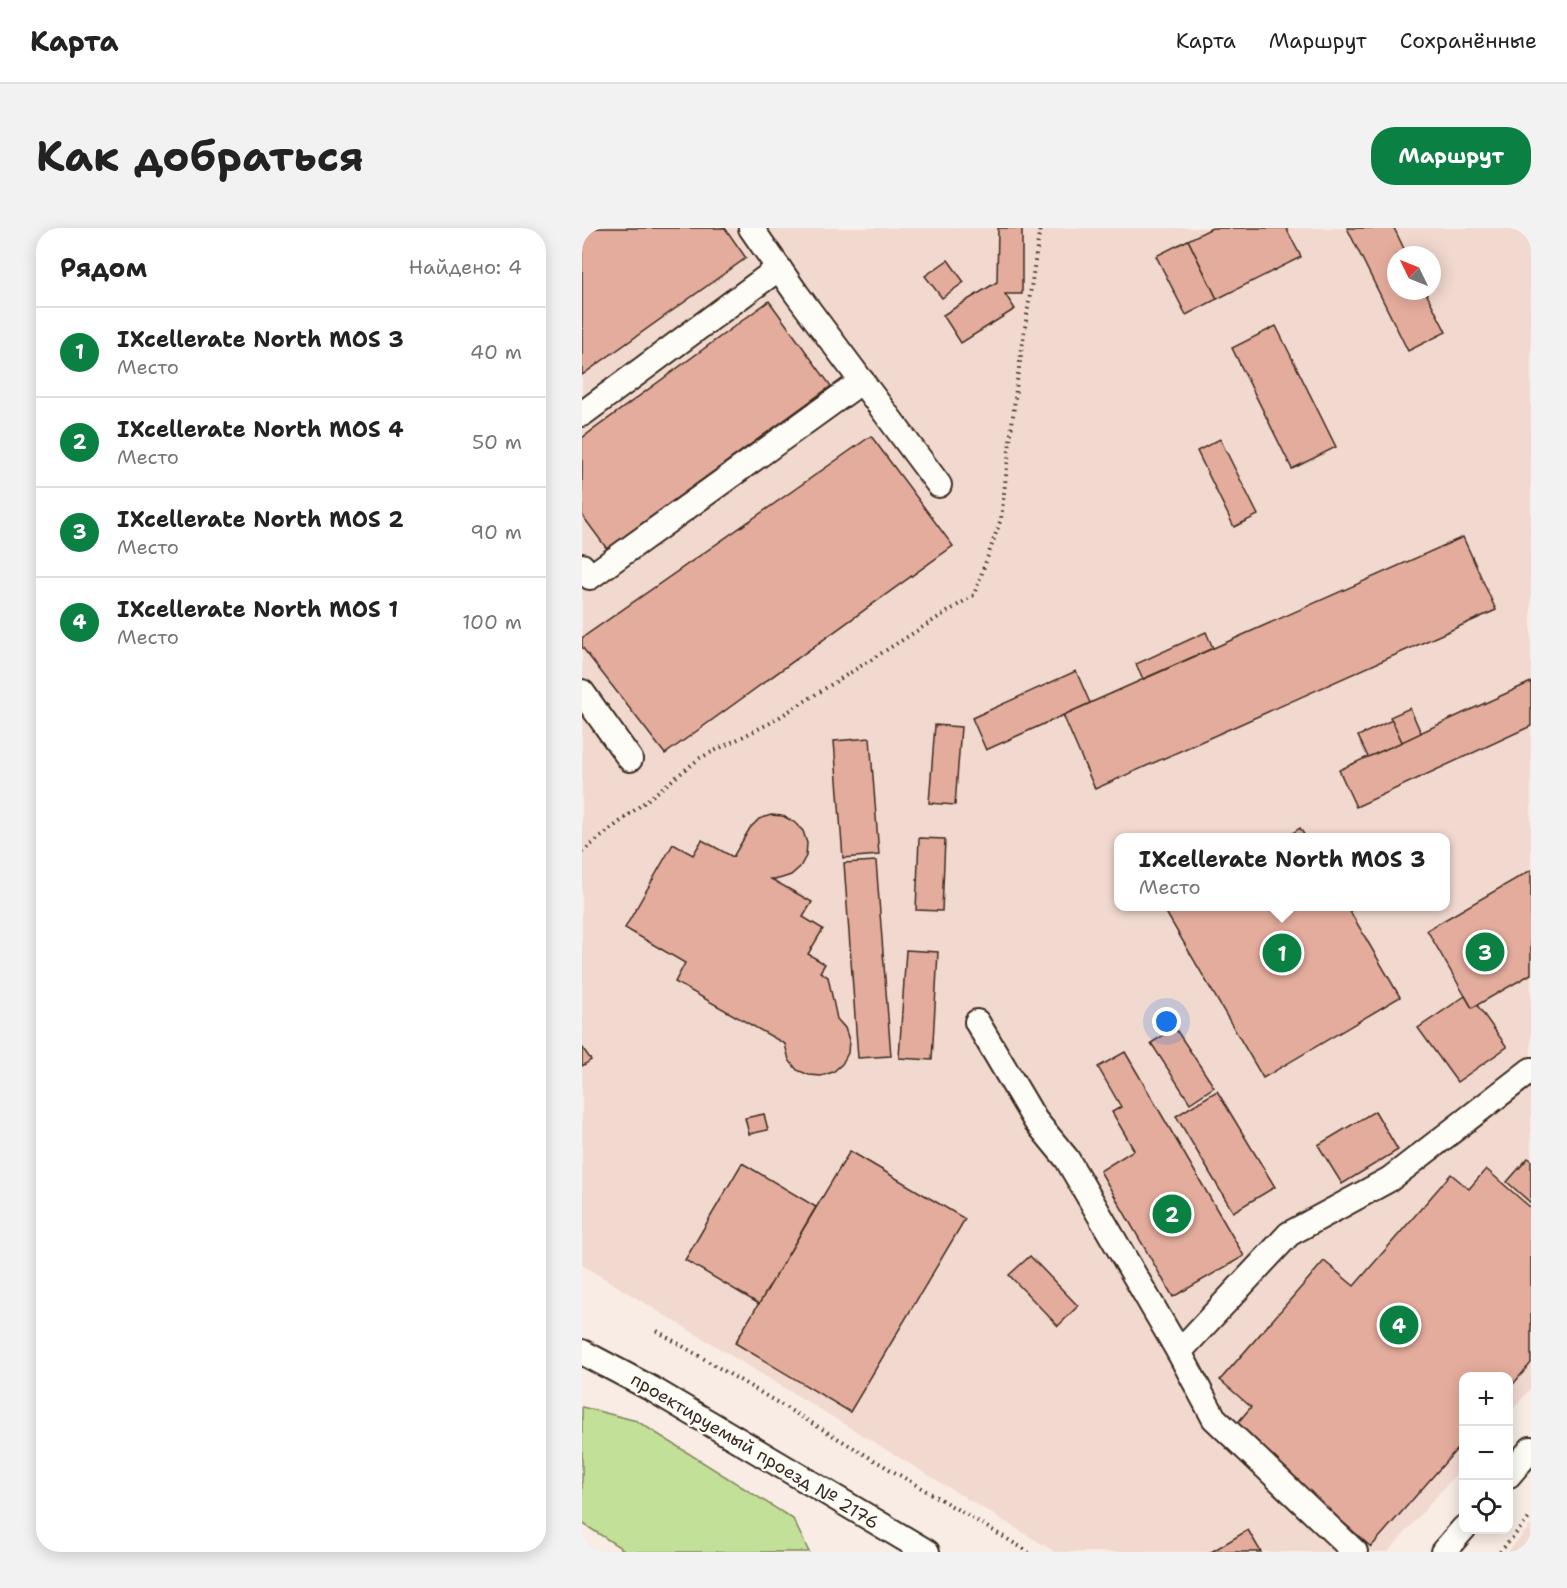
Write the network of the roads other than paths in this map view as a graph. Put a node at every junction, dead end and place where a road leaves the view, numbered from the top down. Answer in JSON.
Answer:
{"nodes":[{"id":1,"x":751,"y":228,"type":"edge"},
{"id":2,"x":779,"y":268,"type":"junction"},
{"id":3,"x":862,"y":381,"type":"junction"},
{"id":4,"x":582,"y":414,"type":"edge"},
{"id":5,"x":939,"y":485,"type":"dead end"},
{"id":6,"x":585,"y":575,"type":"edge"},
{"id":7,"x":582,"y":692,"type":"edge"},
{"id":8,"x":630,"y":759,"type":"dead end"},
{"id":9,"x":977,"y":1022,"type":"dead end"},
{"id":10,"x":1531,"y":1070,"type":"edge"},
{"id":11,"x":582,"y":1352,"type":"edge"},
{"id":12,"x":1179,"y":1353,"type":"junction"},
{"id":13,"x":1531,"y":1449,"type":"edge"},
{"id":14,"x":1513,"y":1470,"type":"edge"},
{"id":15,"x":1459,"y":1534,"type":"edge"},
{"id":16,"x":927,"y":1552,"type":"edge"},
{"id":17,"x":1355,"y":1552,"type":"edge"},
{"id":18,"x":1443,"y":1552,"type":"edge"}],
"edges":[{"from":1,"to":2,"type":"street"},
{"from":2,"to":3,"type":"street"},
{"from":2,"to":4,"type":"street"},
{"from":3,"to":5,"type":"street"},
{"from":3,"to":6,"type":"street"},
{"from":7,"to":8,"type":"street"},
{"from":9,"to":12,"type":"street"},
{"from":10,"to":12,"type":"street"},
{"from":11,"to":16,"type":"street","name":"проектируемый проезд № 2176"},
{"from":12,"to":17,"type":"street"},
{"from":13,"to":14,"type":"street"},
{"from":15,"to":18,"type":"street"}]}
